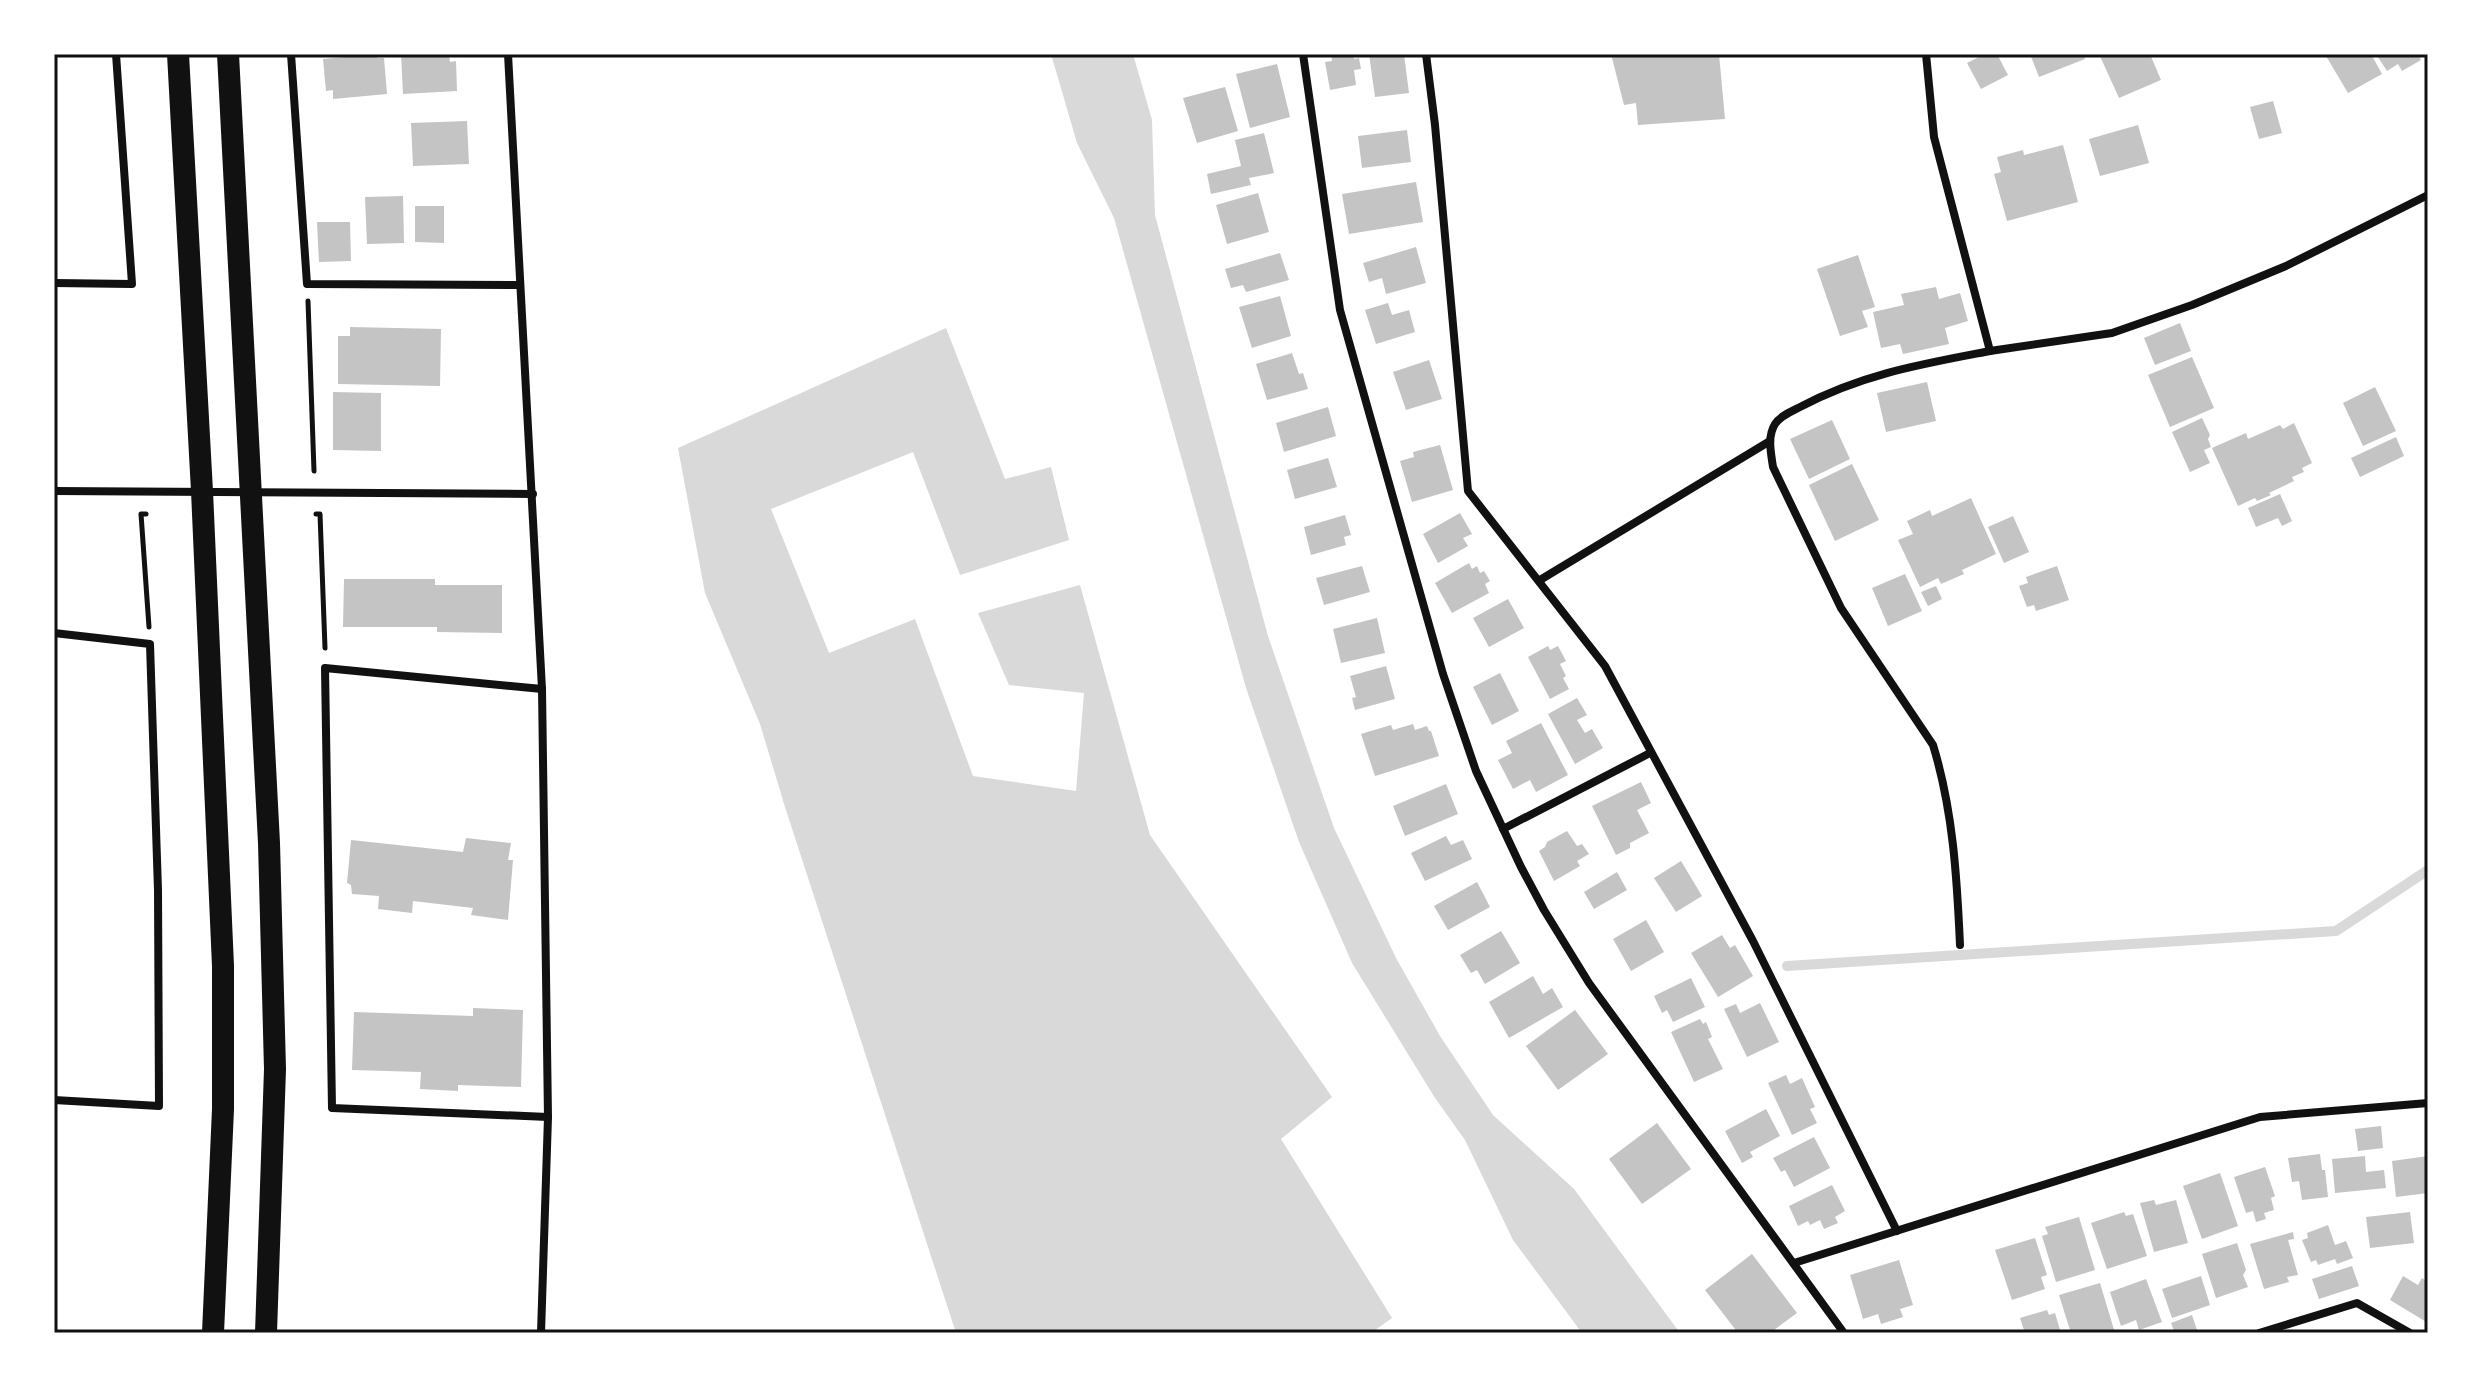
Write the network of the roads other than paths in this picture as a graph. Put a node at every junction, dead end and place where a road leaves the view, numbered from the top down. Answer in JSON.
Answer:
{"nodes":[{"id":1,"x":116,"y":54,"type":"edge"},
{"id":2,"x":178,"y":54,"type":"edge"},
{"id":3,"x":228,"y":54,"type":"edge"},
{"id":4,"x":291,"y":54,"type":"edge"},
{"id":5,"x":508,"y":54,"type":"edge"},
{"id":6,"x":1303,"y":54,"type":"edge"},
{"id":7,"x":1426,"y":54,"type":"edge"},
{"id":8,"x":1926,"y":54,"type":"edge"},
{"id":9,"x":2428,"y":195,"type":"edge"},
{"id":10,"x":54,"y":283,"type":"edge"},
{"id":11,"x":519,"y":285,"type":"junction"},
{"id":12,"x":1990,"y":351,"type":"junction"},
{"id":13,"x":1770,"y":441,"type":"junction"},
{"id":14,"x":54,"y":491,"type":"edge"},
{"id":15,"x":202,"y":491,"type":"junction"},
{"id":16,"x":252,"y":491,"type":"junction"},
{"id":17,"x":533,"y":494,"type":"junction"},
{"id":18,"x":1540,"y":580,"type":"junction"},
{"id":19,"x":54,"y":633,"type":"edge"},
{"id":20,"x":542,"y":689,"type":"junction"},
{"id":21,"x":1650,"y":753,"type":"junction"},
{"id":22,"x":1503,"y":829,"type":"junction"},
{"id":23,"x":1960,"y":945,"type":"dead end"},
{"id":24,"x":54,"y":1100,"type":"edge"},
{"id":25,"x":2428,"y":1103,"type":"edge"},
{"id":26,"x":548,"y":1117,"type":"junction"},
{"id":27,"x":1897,"y":1231,"type":"junction"},
{"id":28,"x":1794,"y":1263,"type":"junction"},
{"id":29,"x":213,"y":1333,"type":"edge"},
{"id":30,"x":266,"y":1333,"type":"edge"},
{"id":31,"x":541,"y":1333,"type":"edge"},
{"id":32,"x":1844,"y":1333,"type":"edge"},
{"id":33,"x":2259,"y":1333,"type":"edge"},
{"id":34,"x":2410,"y":1333,"type":"edge"}],
"edges":[{"from":1,"to":10,"type":"street"},
{"from":2,"to":15,"type":"highway"},
{"from":3,"to":16,"type":"highway"},
{"from":4,"to":11,"type":"street"},
{"from":5,"to":11,"type":"street"},
{"from":6,"to":22,"type":"street"},
{"from":7,"to":18,"type":"street"},
{"from":8,"to":12,"type":"street"},
{"from":9,"to":12,"type":"street"},
{"from":11,"to":17,"type":"street"},
{"from":12,"to":13,"type":"street"},
{"from":13,"to":18,"type":"street"},
{"from":13,"to":23,"type":"street"},
{"from":14,"to":15,"type":"street"},
{"from":15,"to":16,"type":"street"},
{"from":15,"to":29,"type":"highway"},
{"from":16,"to":17,"type":"street"},
{"from":16,"to":30,"type":"highway"},
{"from":17,"to":20,"type":"street"},
{"from":18,"to":21,"type":"street"},
{"from":19,"to":24,"type":"street"},
{"from":20,"to":26,"type":"street"},
{"from":20,"to":26,"type":"street"},
{"from":21,"to":22,"type":"street"},
{"from":21,"to":27,"type":"street"},
{"from":22,"to":28,"type":"street"},
{"from":25,"to":27,"type":"street"},
{"from":26,"to":31,"type":"street"},
{"from":27,"to":28,"type":"street"},
{"from":28,"to":32,"type":"street"},
{"from":33,"to":34,"type":"street"}]}
